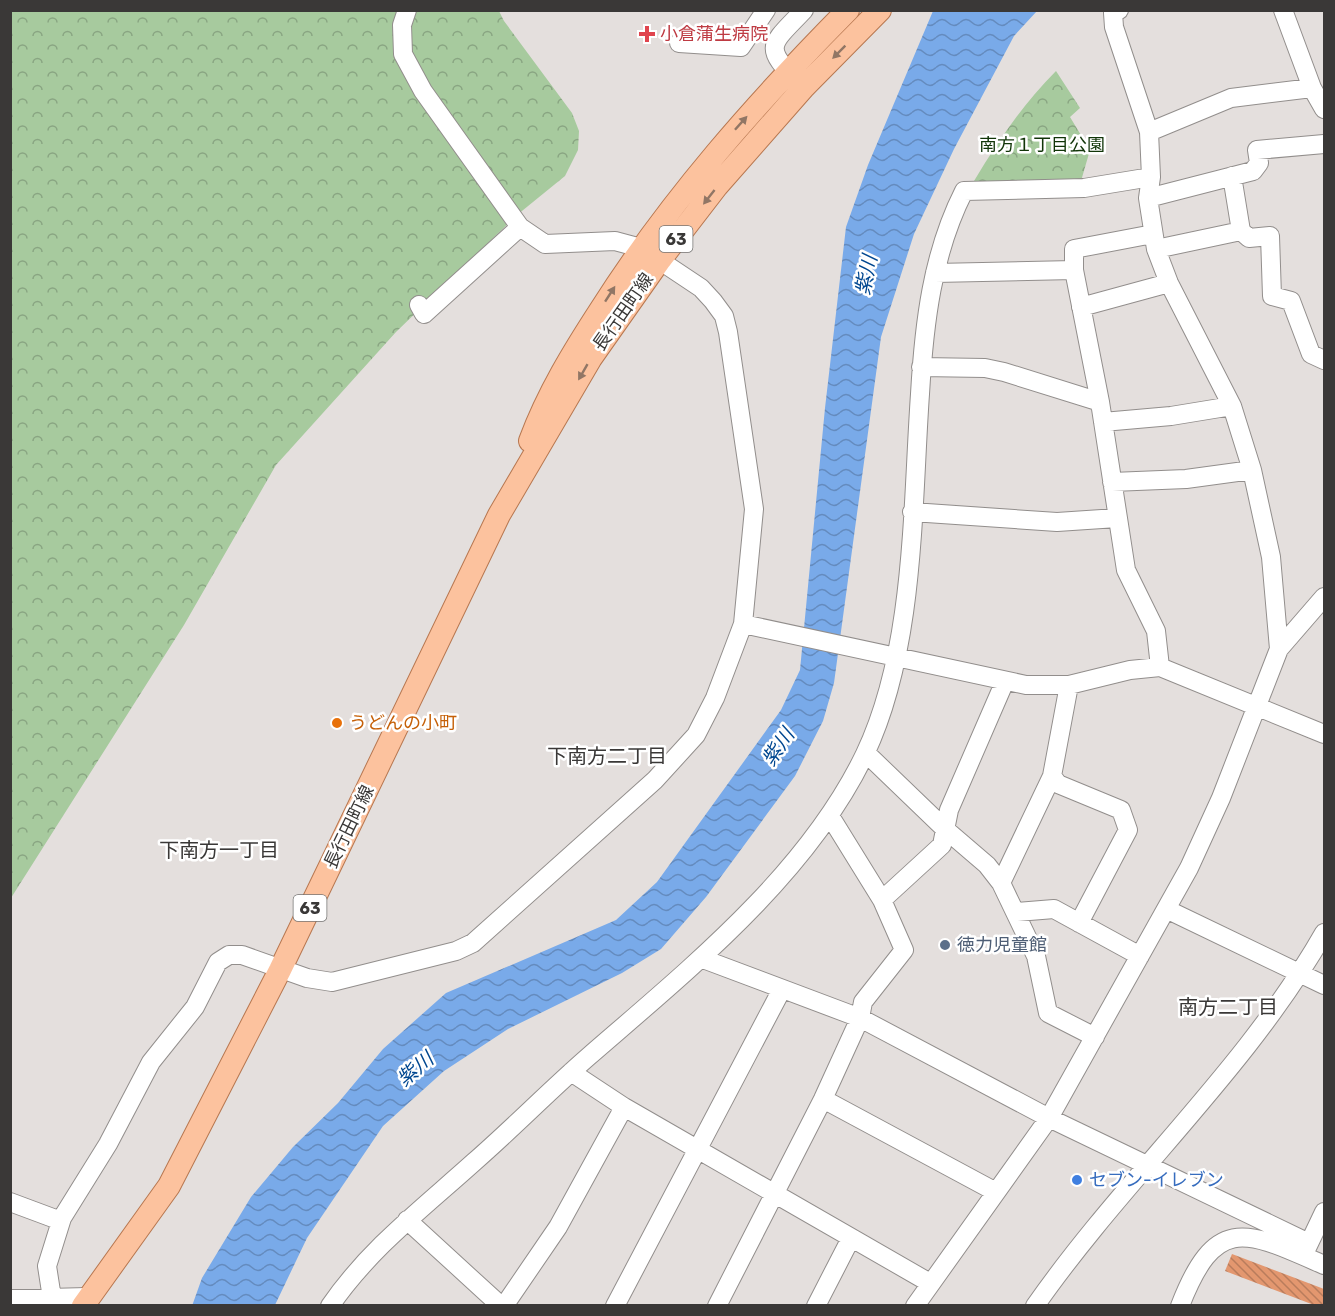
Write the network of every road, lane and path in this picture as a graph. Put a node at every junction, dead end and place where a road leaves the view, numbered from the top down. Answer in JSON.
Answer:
{"nodes":[{"id":1,"x":407,"y":10,"type":"edge"},
{"id":2,"x":766,"y":10,"type":"edge"},
{"id":3,"x":804,"y":10,"type":"edge"},
{"id":4,"x":848,"y":10,"type":"edge"},
{"id":5,"x":880,"y":10,"type":"edge"},
{"id":6,"x":1119,"y":10,"type":"edge"},
{"id":7,"x":1283,"y":10,"type":"edge"},
{"id":8,"x":679,"y":43,"type":"dead end"},
{"id":9,"x":788,"y":71,"type":"junction"},
{"id":10,"x":804,"y":87,"type":"junction"},
{"id":11,"x":1312,"y":88,"type":"junction"},
{"id":12,"x":1324,"y":109,"type":"edge"},
{"id":13,"x":1149,"y":132,"type":"junction"},
{"id":14,"x":1324,"y":144,"type":"edge"},
{"id":15,"x":1232,"y":176,"type":"junction"},
{"id":16,"x":1151,"y":177,"type":"junction"},
{"id":17,"x":1148,"y":198,"type":"junction"},
{"id":18,"x":520,"y":227,"type":"junction"},
{"id":19,"x":1241,"y":231,"type":"junction"},
{"id":20,"x":1154,"y":242,"type":"junction"},
{"id":21,"x":651,"y":254,"type":"junction"},
{"id":22,"x":1074,"y":270,"type":"junction"},
{"id":23,"x":934,"y":273,"type":"junction"},
{"id":24,"x":1169,"y":283,"type":"junction"},
{"id":25,"x":419,"y":305,"type":"dead end"},
{"id":26,"x":1082,"y":307,"type":"junction"},
{"id":27,"x":1324,"y":360,"type":"edge"},
{"id":28,"x":921,"y":367,"type":"junction"},
{"id":29,"x":1100,"y":402,"type":"junction"},
{"id":30,"x":1232,"y":406,"type":"junction"},
{"id":31,"x":1103,"y":422,"type":"junction"},
{"id":32,"x":1252,"y":470,"type":"junction"},
{"id":33,"x":1112,"y":482,"type":"junction"},
{"id":34,"x":912,"y":512,"type":"junction"},
{"id":35,"x":1117,"y":518,"type":"junction"},
{"id":36,"x":1324,"y":597,"type":"edge"},
{"id":37,"x":743,"y":624,"type":"junction"},
{"id":38,"x":1279,"y":649,"type":"junction"},
{"id":39,"x":897,"y":656,"type":"junction"},
{"id":40,"x":1160,"y":667,"type":"junction"},
{"id":41,"x":1005,"y":681,"type":"junction"},
{"id":42,"x":1069,"y":685,"type":"junction"},
{"id":43,"x":1258,"y":705,"type":"junction"},
{"id":44,"x":1324,"y":734,"type":"edge"},
{"id":45,"x":866,"y":753,"type":"junction"},
{"id":46,"x":1052,"y":776,"type":"junction"},
{"id":47,"x":830,"y":816,"type":"junction"},
{"id":48,"x":945,"y":829,"type":"junction"},
{"id":49,"x":1001,"y":883,"type":"junction"},
{"id":50,"x":882,"y":900,"type":"junction"},
{"id":51,"x":1166,"y":909,"type":"junction"},
{"id":52,"x":1017,"y":912,"type":"junction"},
{"id":53,"x":1079,"y":922,"type":"junction"},
{"id":54,"x":1324,"y":933,"type":"edge"},
{"id":55,"x":1140,"y":956,"type":"junction"},
{"id":56,"x":703,"y":959,"type":"junction"},
{"id":57,"x":280,"y":970,"type":"junction"},
{"id":58,"x":1300,"y":975,"type":"junction"},
{"id":59,"x":1324,"y":985,"type":"edge"},
{"id":60,"x":782,"y":989,"type":"junction"},
{"id":61,"x":860,"y":1018,"type":"junction"},
{"id":62,"x":1095,"y":1036,"type":"junction"},
{"id":63,"x":571,"y":1072,"type":"junction"},
{"id":64,"x":823,"y":1099,"type":"junction"},
{"id":65,"x":624,"y":1107,"type":"junction"},
{"id":66,"x":1049,"y":1118,"type":"junction"},
{"id":67,"x":698,"y":1150,"type":"junction"},
{"id":68,"x":1147,"y":1165,"type":"junction"},
{"id":69,"x":996,"y":1192,"type":"junction"},
{"id":70,"x":775,"y":1194,"type":"junction"},
{"id":71,"x":10,"y":1202,"type":"edge"},
{"id":72,"x":1324,"y":1212,"type":"edge"},
{"id":73,"x":407,"y":1220,"type":"junction"},
{"id":74,"x":61,"y":1221,"type":"junction"},
{"id":75,"x":851,"y":1238,"type":"junction"},
{"id":76,"x":1306,"y":1249,"type":"junction"},
{"id":77,"x":1324,"y":1265,"type":"edge"},
{"id":78,"x":930,"y":1283,"type":"junction"},
{"id":79,"x":52,"y":1298,"type":"junction"},
{"id":80,"x":10,"y":1299,"type":"edge"},
{"id":81,"x":85,"y":1301,"type":"edge"},
{"id":82,"x":330,"y":1305,"type":"edge"},
{"id":83,"x":502,"y":1305,"type":"edge"},
{"id":84,"x":615,"y":1305,"type":"edge"},
{"id":85,"x":717,"y":1305,"type":"edge"},
{"id":86,"x":816,"y":1305,"type":"edge"},
{"id":87,"x":915,"y":1305,"type":"edge"},
{"id":88,"x":1035,"y":1305,"type":"edge"},
{"id":89,"x":1180,"y":1305,"type":"edge"}],
"edges":[{"from":1,"to":18,"type":"street"},
{"from":2,"to":8,"type":"street"},
{"from":3,"to":9,"type":"street"},
{"from":4,"to":9,"type":"main road","name":"長行田町線","number":"63"},
{"from":5,"to":10,"type":"main road","name":"長行田町線","number":"63","one_way":true},
{"from":6,"to":13,"type":"street"},
{"from":7,"to":11,"type":"street"},
{"from":9,"to":10,"type":"street"},
{"from":21,"to":9,"type":"main road","name":"長行田町線","number":"63","one_way":true},
{"from":10,"to":21,"type":"main road","name":"長行田町線","number":"63","one_way":true},
{"from":11,"to":12,"type":"street"},
{"from":11,"to":13,"type":"street"},
{"from":13,"to":16,"type":"street"},
{"from":14,"to":15,"type":"street"},
{"from":15,"to":17,"type":"street"},
{"from":15,"to":19,"type":"street"},
{"from":16,"to":17,"type":"street"},
{"from":16,"to":23,"type":"street"},
{"from":17,"to":20,"type":"street"},
{"from":18,"to":21,"type":"street"},
{"from":18,"to":25,"type":"street"},
{"from":19,"to":20,"type":"street"},
{"from":19,"to":27,"type":"street"},
{"from":20,"to":22,"type":"street"},
{"from":20,"to":24,"type":"street"},
{"from":21,"to":37,"type":"street"},
{"from":21,"to":57,"type":"main road","name":"長行田町線","number":"63"},
{"from":22,"to":23,"type":"street"},
{"from":22,"to":26,"type":"street"},
{"from":23,"to":28,"type":"street"},
{"from":24,"to":26,"type":"street"},
{"from":24,"to":30,"type":"street"},
{"from":26,"to":29,"type":"street"},
{"from":28,"to":29,"type":"street"},
{"from":28,"to":34,"type":"street"},
{"from":29,"to":31,"type":"street"},
{"from":30,"to":31,"type":"street"},
{"from":30,"to":32,"type":"street"},
{"from":31,"to":33,"type":"street"},
{"from":32,"to":33,"type":"street"},
{"from":32,"to":38,"type":"street"},
{"from":33,"to":35,"type":"street"},
{"from":34,"to":35,"type":"street"},
{"from":34,"to":39,"type":"street"},
{"from":35,"to":40,"type":"street"},
{"from":36,"to":38,"type":"street"},
{"from":37,"to":39,"type":"street"},
{"from":37,"to":57,"type":"street"},
{"from":38,"to":43,"type":"street"},
{"from":39,"to":41,"type":"street"},
{"from":39,"to":45,"type":"street"},
{"from":40,"to":42,"type":"street"},
{"from":40,"to":43,"type":"street"},
{"from":41,"to":42,"type":"street"},
{"from":41,"to":48,"type":"street"},
{"from":42,"to":46,"type":"street"},
{"from":43,"to":44,"type":"street"},
{"from":43,"to":51,"type":"street"},
{"from":45,"to":47,"type":"street"},
{"from":45,"to":48,"type":"street"},
{"from":46,"to":49,"type":"street"},
{"from":46,"to":53,"type":"street"},
{"from":47,"to":50,"type":"street"},
{"from":47,"to":56,"type":"street"},
{"from":48,"to":49,"type":"street"},
{"from":48,"to":50,"type":"street"},
{"from":49,"to":52,"type":"street"},
{"from":50,"to":61,"type":"street"},
{"from":51,"to":55,"type":"street"},
{"from":51,"to":58,"type":"street"},
{"from":52,"to":53,"type":"street"},
{"from":52,"to":62,"type":"street"},
{"from":53,"to":55,"type":"street"},
{"from":54,"to":58,"type":"street"},
{"from":55,"to":62,"type":"street"},
{"from":56,"to":60,"type":"street"},
{"from":56,"to":63,"type":"street"},
{"from":57,"to":74,"type":"street"},
{"from":57,"to":81,"type":"main road","name":"長行田町線","number":"63"},
{"from":58,"to":59,"type":"street"},
{"from":58,"to":68,"type":"street"},
{"from":60,"to":61,"type":"street"},
{"from":60,"to":67,"type":"street"},
{"from":61,"to":64,"type":"street"},
{"from":61,"to":66,"type":"street"},
{"from":62,"to":66,"type":"street"},
{"from":63,"to":65,"type":"street"},
{"from":63,"to":73,"type":"street"},
{"from":64,"to":69,"type":"street"},
{"from":64,"to":70,"type":"street"},
{"from":65,"to":67,"type":"street"},
{"from":65,"to":83,"type":"street"},
{"from":66,"to":68,"type":"street"},
{"from":66,"to":69,"type":"street"},
{"from":67,"to":70,"type":"street"},
{"from":67,"to":84,"type":"street"},
{"from":68,"to":76,"type":"street"},
{"from":68,"to":88,"type":"street"},
{"from":69,"to":78,"type":"street"},
{"from":70,"to":75,"type":"street"},
{"from":70,"to":85,"type":"street"},
{"from":71,"to":74,"type":"street"},
{"from":72,"to":76,"type":"street"},
{"from":73,"to":82,"type":"street"},
{"from":73,"to":83,"type":"street"},
{"from":74,"to":79,"type":"street"},
{"from":75,"to":78,"type":"street"},
{"from":75,"to":86,"type":"street"},
{"from":76,"to":77,"type":"street"},
{"from":76,"to":89,"type":"street"},
{"from":78,"to":87,"type":"street"},
{"from":79,"to":80,"type":"street"},
{"from":79,"to":81,"type":"street"}]}
